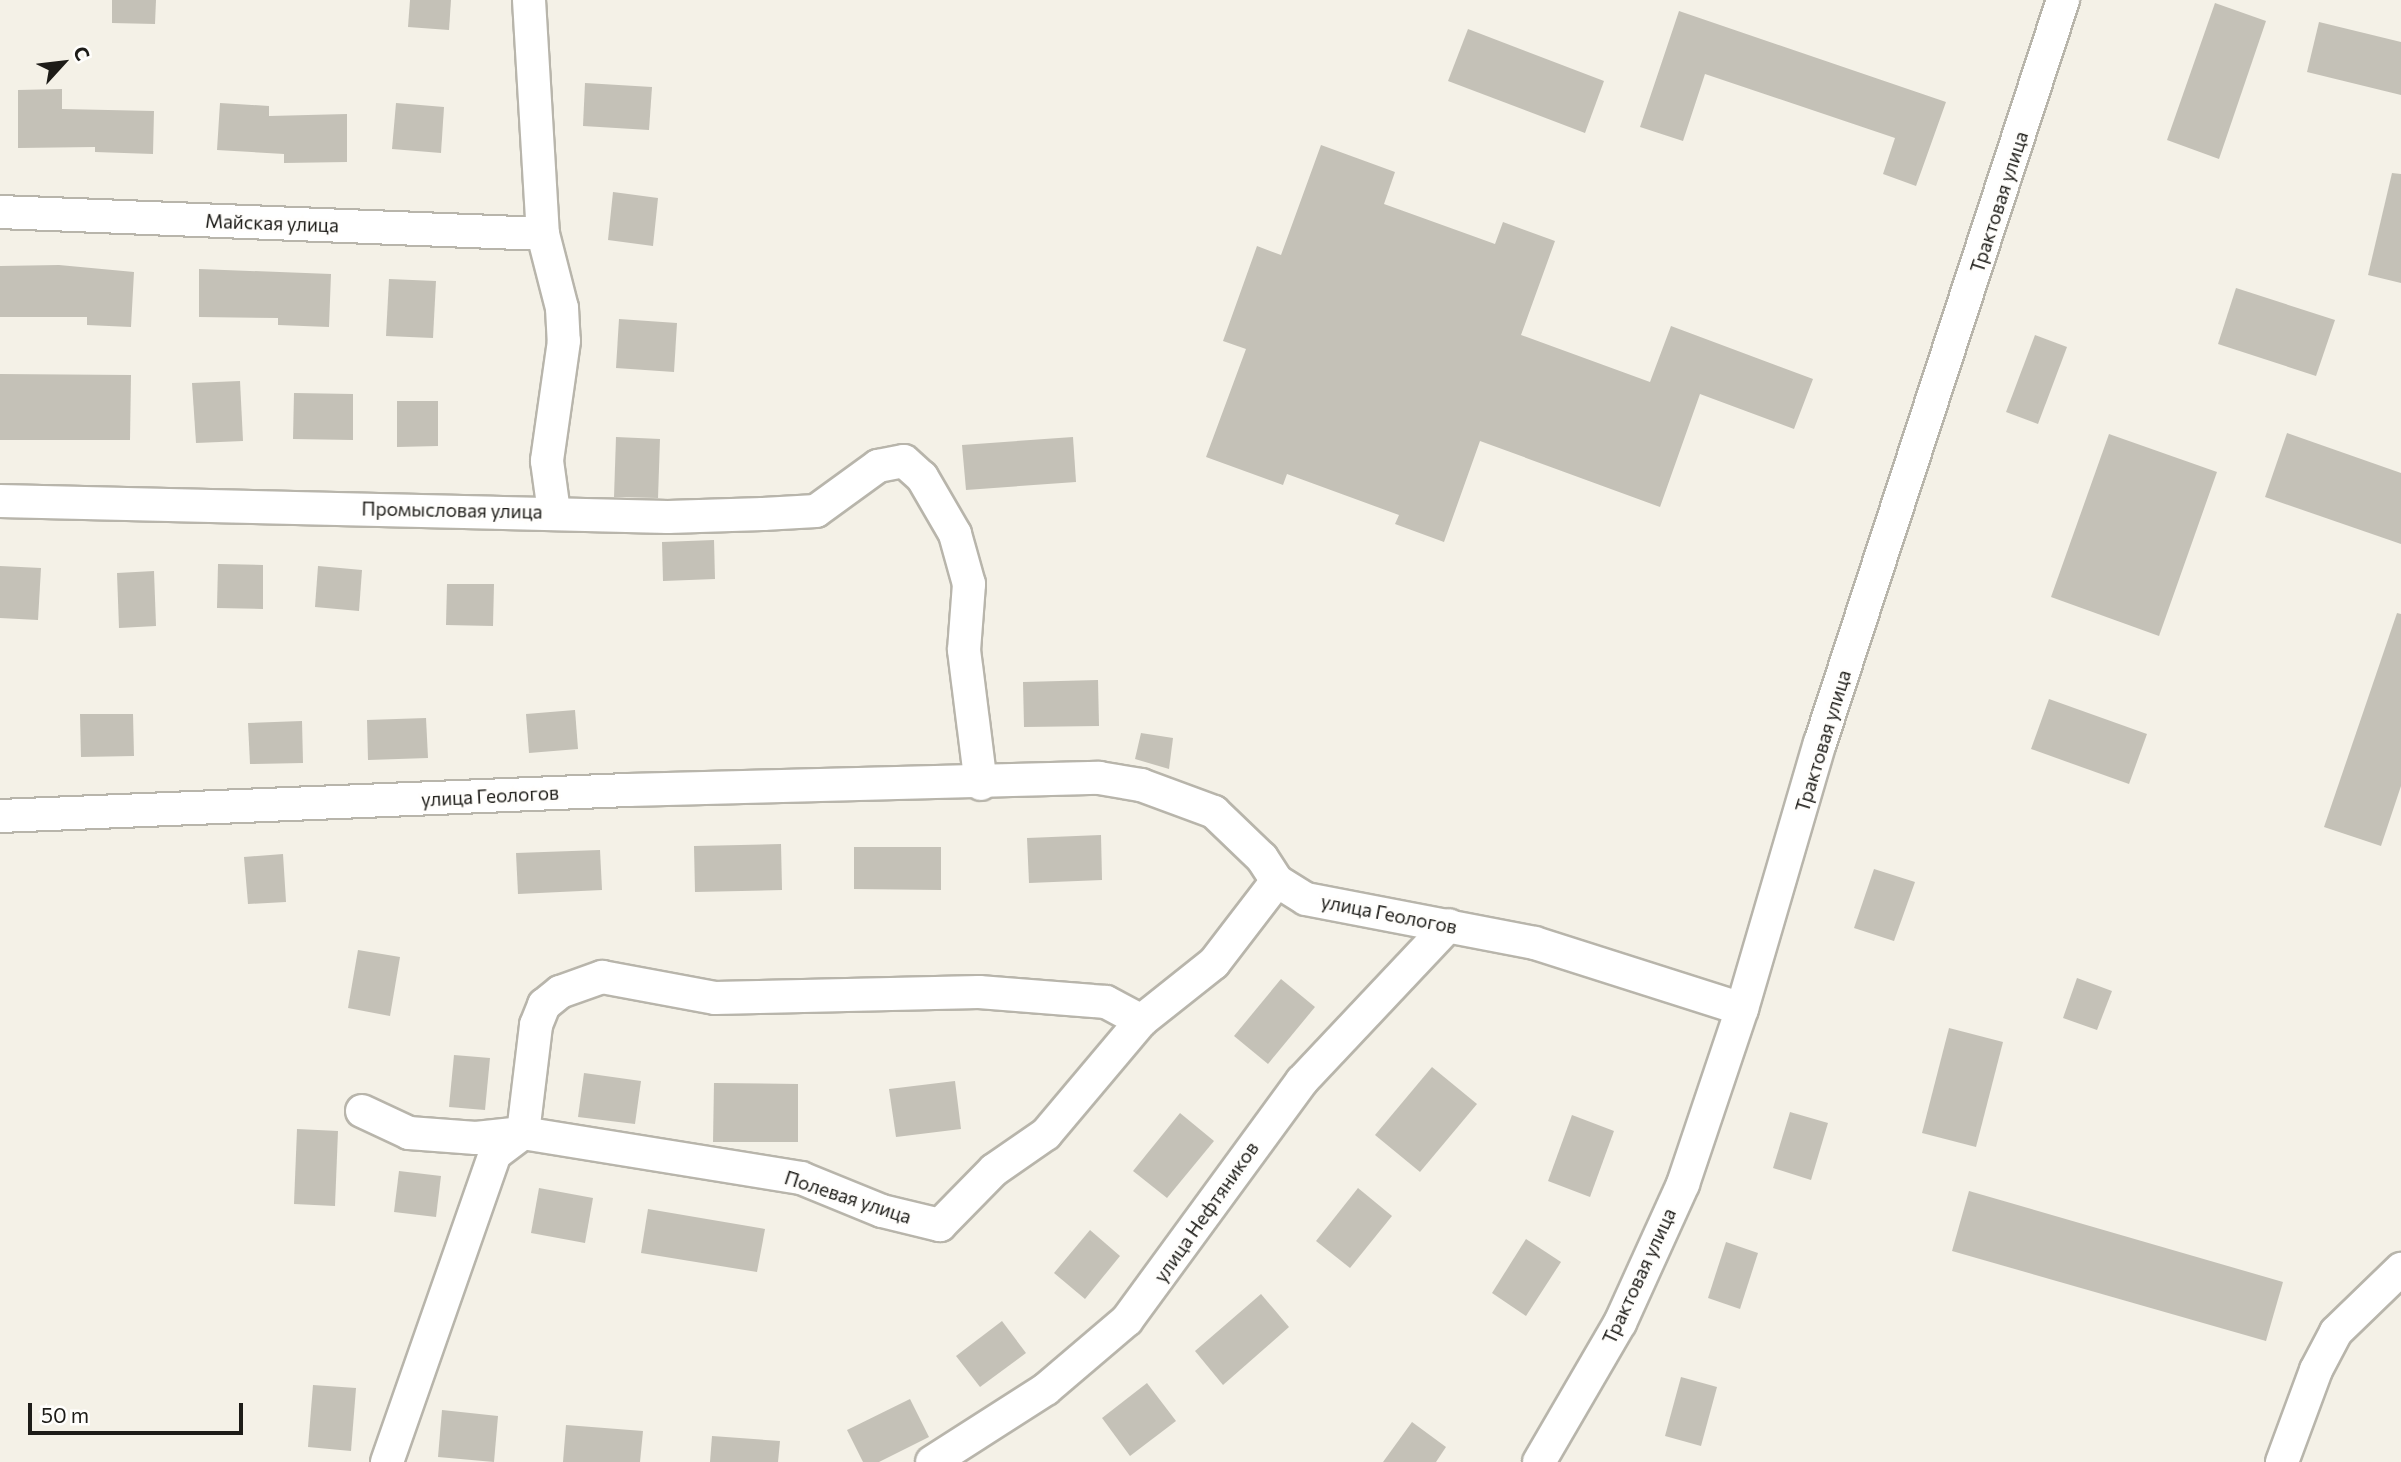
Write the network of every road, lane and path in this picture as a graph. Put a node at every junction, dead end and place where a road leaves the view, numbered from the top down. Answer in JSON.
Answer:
{"nodes":[{"id":1,"x":529,"y":0,"type":"edge"},
{"id":2,"x":2063,"y":0,"type":"edge"},
{"id":3,"x":0,"y":212,"type":"edge"},
{"id":4,"x":543,"y":234,"type":"junction"},
{"id":5,"x":0,"y":501,"type":"edge"},
{"id":6,"x":554,"y":512,"type":"junction"},
{"id":7,"x":981,"y":784,"type":"junction"},
{"id":8,"x":0,"y":816,"type":"edge"},
{"id":9,"x":1277,"y":881,"type":"junction"},
{"id":10,"x":1449,"y":925,"type":"junction"},
{"id":11,"x":1742,"y":1009,"type":"junction"},
{"id":12,"x":1141,"y":1021,"type":"junction"},
{"id":13,"x":362,"y":1111,"type":"dead end"},
{"id":14,"x":523,"y":1132,"type":"junction"},
{"id":15,"x":2401,"y":1269,"type":"edge"},
{"id":16,"x":387,"y":1462,"type":"edge"},
{"id":17,"x":932,"y":1462,"type":"edge"},
{"id":18,"x":1539,"y":1462,"type":"edge"},
{"id":19,"x":2282,"y":1462,"type":"edge"}],
"edges":[{"from":1,"to":4,"type":"street","name":"Промысловая улица"},
{"from":2,"to":11,"type":"street","name":"Трактовая улица"},
{"from":3,"to":4,"type":"street","name":"Майская улица"},
{"from":4,"to":6,"type":"street","name":"Промысловая улица"},
{"from":5,"to":6,"type":"street","name":"Промысловая улица"},
{"from":6,"to":7,"type":"street"},
{"from":7,"to":8,"type":"street","name":"улица Геологов"},
{"from":7,"to":9,"type":"street","name":"улица Геологов"},
{"from":9,"to":10,"type":"street","name":"улица Геологов"},
{"from":9,"to":12,"type":"street","name":"Полевая улица"},
{"from":10,"to":11,"type":"street","name":"улица Геологов"},
{"from":10,"to":17,"type":"street","name":"улица Нефтяников"},
{"from":11,"to":18,"type":"street","name":"Трактовая улица"},
{"from":12,"to":14,"type":"street","name":"Полевая улица"},
{"from":12,"to":14,"type":"street"},
{"from":13,"to":14,"type":"street","name":"Полевая улица"},
{"from":14,"to":16,"type":"street"},
{"from":15,"to":19,"type":"street"}]}
